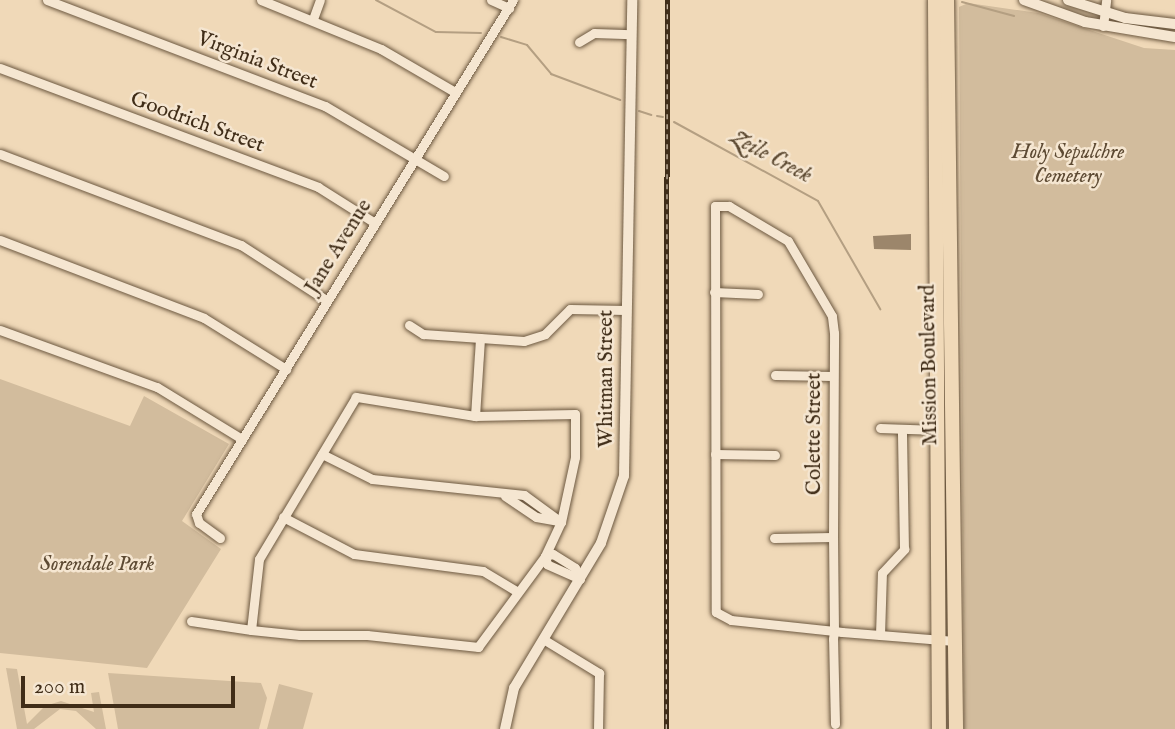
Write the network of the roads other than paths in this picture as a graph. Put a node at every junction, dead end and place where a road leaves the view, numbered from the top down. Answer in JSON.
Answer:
{"nodes":[{"id":1,"x":47,"y":0,"type":"edge"},
{"id":2,"x":261,"y":0,"type":"edge"},
{"id":3,"x":320,"y":0,"type":"edge"},
{"id":4,"x":491,"y":0,"type":"edge"},
{"id":5,"x":632,"y":0,"type":"edge"},
{"id":6,"x":935,"y":0,"type":"edge"},
{"id":7,"x":947,"y":0,"type":"edge"},
{"id":8,"x":1024,"y":0,"type":"edge"},
{"id":9,"x":1068,"y":0,"type":"edge"},
{"id":10,"x":511,"y":4,"type":"edge"},
{"id":11,"x":1105,"y":6,"type":"edge"},
{"id":12,"x":313,"y":19,"type":"junction"},
{"id":13,"x":1175,"y":24,"type":"edge"},
{"id":14,"x":1103,"y":26,"type":"junction"},
{"id":15,"x":631,"y":34,"type":"junction"},
{"id":16,"x":1175,"y":37,"type":"edge"},
{"id":17,"x":579,"y":42,"type":"dead end"},
{"id":18,"x":0,"y":68,"type":"edge"},
{"id":19,"x":455,"y":92,"type":"junction"},
{"id":20,"x":0,"y":154,"type":"edge"},
{"id":21,"x":415,"y":157,"type":"junction"},
{"id":22,"x":444,"y":176,"type":"dead end"},
{"id":23,"x":936,"y":212,"type":"junction"},
{"id":24,"x":375,"y":223,"type":"junction"},
{"id":25,"x":0,"y":240,"type":"edge"},
{"id":26,"x":949,"y":260,"type":"junction"},
{"id":27,"x":714,"y":292,"type":"junction"},
{"id":28,"x":758,"y":294,"type":"dead end"},
{"id":29,"x":326,"y":300,"type":"junction"},
{"id":30,"x":626,"y":310,"type":"junction"},
{"id":31,"x":409,"y":325,"type":"dead end"},
{"id":32,"x":0,"y":330,"type":"edge"},
{"id":33,"x":480,"y":338,"type":"junction"},
{"id":34,"x":286,"y":369,"type":"junction"},
{"id":35,"x":775,"y":375,"type":"dead end"},
{"id":36,"x":833,"y":376,"type":"junction"},
{"id":37,"x":475,"y":416,"type":"junction"},
{"id":38,"x":880,"y":428,"type":"dead end"},
{"id":39,"x":902,"y":430,"type":"junction"},
{"id":40,"x":938,"y":430,"type":"junction"},
{"id":41,"x":242,"y":439,"type":"junction"},
{"id":42,"x":323,"y":454,"type":"junction"},
{"id":43,"x":715,"y":454,"type":"junction"},
{"id":44,"x":775,"y":455,"type":"dead end"},
{"id":45,"x":283,"y":517,"type":"junction"},
{"id":46,"x":561,"y":522,"type":"junction"},
{"id":47,"x":833,"y":537,"type":"junction"},
{"id":48,"x":220,"y":538,"type":"dead end"},
{"id":49,"x":774,"y":538,"type":"dead end"},
{"id":50,"x":545,"y":556,"type":"junction"},
{"id":51,"x":580,"y":579,"type":"junction"},
{"id":52,"x":516,"y":591,"type":"junction"},
{"id":53,"x":191,"y":621,"type":"dead end"},
{"id":54,"x":251,"y":630,"type":"junction"},
{"id":55,"x":834,"y":631,"type":"junction"},
{"id":56,"x":880,"y":635,"type":"junction"},
{"id":57,"x":543,"y":639,"type":"junction"},
{"id":58,"x":939,"y":641,"type":"junction"},
{"id":59,"x":955,"y":641,"type":"junction"},
{"id":60,"x":835,"y":723,"type":"dead end"},
{"id":61,"x":505,"y":729,"type":"edge"},
{"id":62,"x":598,"y":729,"type":"edge"},
{"id":63,"x":939,"y":729,"type":"edge"},
{"id":64,"x":956,"y":729,"type":"edge"}],
"edges":[{"from":1,"to":21,"type":"street","name":"Virginia Street"},
{"from":2,"to":12,"type":"street"},
{"from":3,"to":12,"type":"street"},
{"from":4,"to":10,"type":"street"},
{"from":5,"to":15,"type":"street","name":"Whitman Street"},
{"from":6,"to":23,"type":"main road","name":"Mission Boulevard"},
{"from":7,"to":26,"type":"main road","name":"Mission Boulevard"},
{"from":8,"to":14,"type":"street"},
{"from":9,"to":11,"type":"street"},
{"from":10,"to":19,"type":"street","name":"Jane Avenue"},
{"from":11,"to":13,"type":"street"},
{"from":11,"to":14,"type":"street"},
{"from":12,"to":19,"type":"street"},
{"from":14,"to":16,"type":"street"},
{"from":15,"to":17,"type":"street"},
{"from":15,"to":30,"type":"street","name":"Whitman Street"},
{"from":18,"to":24,"type":"street","name":"Goodrich Street"},
{"from":19,"to":21,"type":"street","name":"Jane Avenue"},
{"from":20,"to":29,"type":"street"},
{"from":21,"to":22,"type":"street","name":"Virginia Street"},
{"from":21,"to":24,"type":"street","name":"Jane Avenue"},
{"from":23,"to":26,"type":"main road"},
{"from":23,"to":40,"type":"main road","name":"Mission Boulevard"},
{"from":24,"to":29,"type":"street","name":"Jane Avenue"},
{"from":25,"to":34,"type":"street"},
{"from":26,"to":59,"type":"main road","name":"Mission Boulevard"},
{"from":27,"to":28,"type":"street"},
{"from":27,"to":36,"type":"street","name":"Colette Street"},
{"from":27,"to":43,"type":"street"},
{"from":29,"to":34,"type":"street","name":"Jane Avenue"},
{"from":30,"to":33,"type":"street"},
{"from":30,"to":51,"type":"street","name":"Whitman Street"},
{"from":31,"to":33,"type":"street"},
{"from":32,"to":41,"type":"street"},
{"from":33,"to":37,"type":"street"},
{"from":34,"to":41,"type":"street","name":"Jane Avenue"},
{"from":35,"to":36,"type":"street"},
{"from":36,"to":47,"type":"street","name":"Colette Street"},
{"from":37,"to":42,"type":"street"},
{"from":37,"to":46,"type":"street"},
{"from":38,"to":39,"type":"street"},
{"from":39,"to":40,"type":"street"},
{"from":39,"to":56,"type":"street"},
{"from":40,"to":58,"type":"main road","name":"Mission Boulevard"},
{"from":41,"to":48,"type":"street","name":"Jane Avenue"},
{"from":42,"to":45,"type":"street"},
{"from":42,"to":46,"type":"street"},
{"from":43,"to":44,"type":"street"},
{"from":43,"to":55,"type":"street"},
{"from":45,"to":52,"type":"street"},
{"from":45,"to":54,"type":"street"},
{"from":46,"to":50,"type":"street"},
{"from":47,"to":49,"type":"street"},
{"from":47,"to":55,"type":"street","name":"Colette Street"},
{"from":50,"to":51,"type":"street"},
{"from":50,"to":52,"type":"street"},
{"from":51,"to":57,"type":"street","name":"Whitman Street"},
{"from":52,"to":54,"type":"street"},
{"from":53,"to":54,"type":"street"},
{"from":55,"to":56,"type":"street"},
{"from":55,"to":60,"type":"street","name":"Colette Street"},
{"from":56,"to":58,"type":"street"},
{"from":57,"to":61,"type":"street","name":"Whitman Street"},
{"from":57,"to":62,"type":"street"},
{"from":58,"to":59,"type":"street"},
{"from":58,"to":63,"type":"main road","name":"Mission Boulevard"},
{"from":59,"to":64,"type":"main road","name":"Mission Boulevard"}]}
